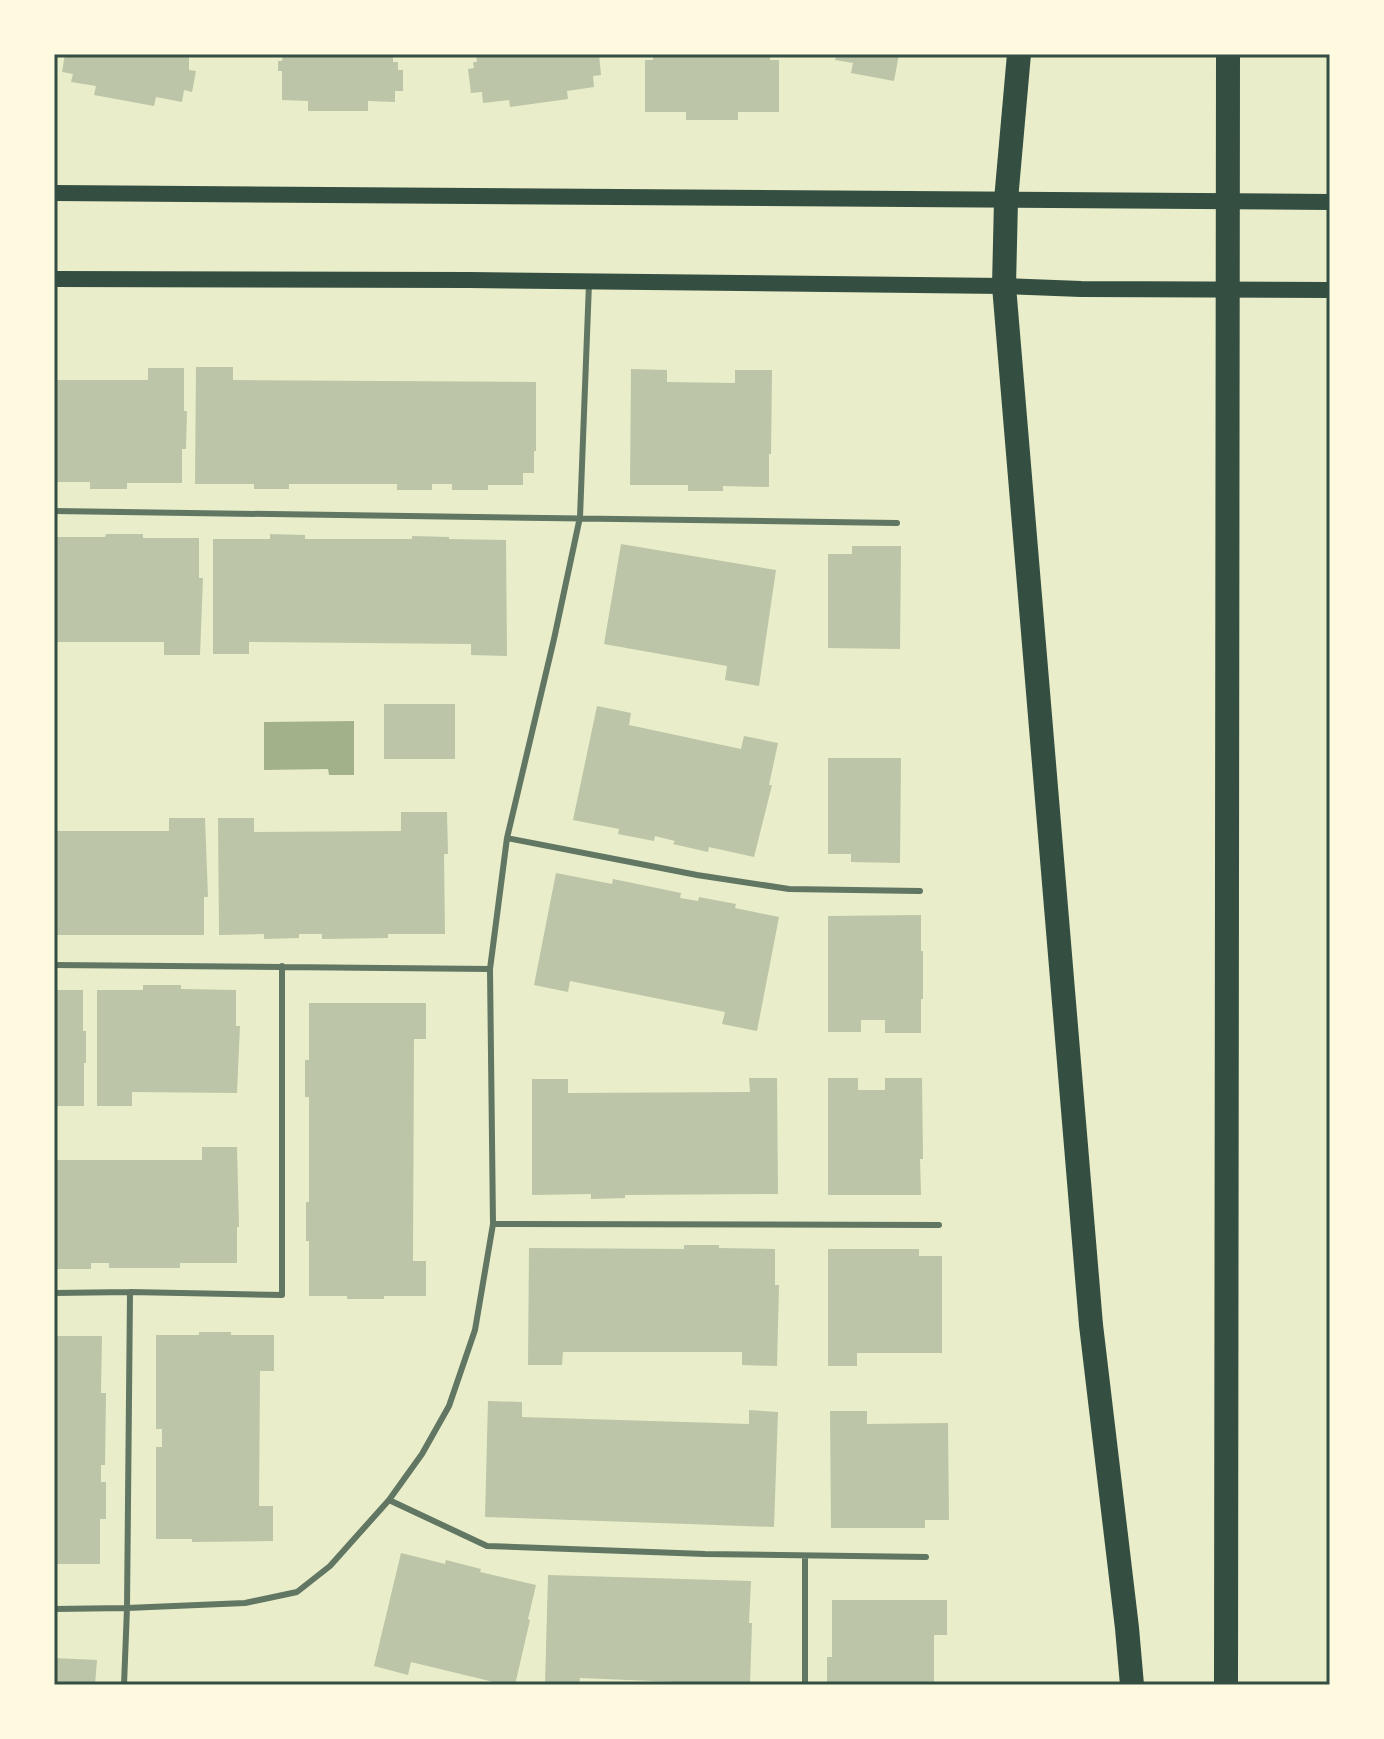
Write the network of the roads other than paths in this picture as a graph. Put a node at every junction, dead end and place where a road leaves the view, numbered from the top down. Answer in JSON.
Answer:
{"nodes":[{"id":1,"x":1019,"y":54,"type":"edge"},
{"id":2,"x":1228,"y":54,"type":"edge"},
{"id":3,"x":54,"y":193,"type":"edge"},
{"id":4,"x":1006,"y":200,"type":"junction"},
{"id":5,"x":1330,"y":202,"type":"edge"},
{"id":6,"x":54,"y":279,"type":"edge"},
{"id":7,"x":589,"y":283,"type":"junction"},
{"id":8,"x":1004,"y":286,"type":"junction"},
{"id":9,"x":1330,"y":290,"type":"edge"},
{"id":10,"x":54,"y":511,"type":"edge"},
{"id":11,"x":580,"y":517,"type":"junction"},
{"id":12,"x":897,"y":523,"type":"dead end"},
{"id":13,"x":507,"y":838,"type":"junction"},
{"id":14,"x":920,"y":891,"type":"dead end"},
{"id":15,"x":54,"y":965,"type":"edge"},
{"id":16,"x":282,"y":966,"type":"junction"},
{"id":17,"x":490,"y":969,"type":"junction"},
{"id":18,"x":493,"y":1224,"type":"junction"},
{"id":19,"x":939,"y":1225,"type":"dead end"},
{"id":20,"x":130,"y":1292,"type":"junction"},
{"id":21,"x":54,"y":1293,"type":"edge"},
{"id":22,"x":389,"y":1500,"type":"junction"},
{"id":23,"x":805,"y":1556,"type":"junction"},
{"id":24,"x":926,"y":1557,"type":"dead end"},
{"id":25,"x":127,"y":1608,"type":"junction"},
{"id":26,"x":54,"y":1609,"type":"edge"},
{"id":27,"x":124,"y":1685,"type":"edge"},
{"id":28,"x":805,"y":1685,"type":"edge"},
{"id":29,"x":1132,"y":1685,"type":"edge"},
{"id":30,"x":1226,"y":1685,"type":"edge"}],
"edges":[{"from":1,"to":4,"type":"highway"},
{"from":2,"to":30,"type":"highway"},
{"from":3,"to":4,"type":"main road"},
{"from":4,"to":5,"type":"main road"},
{"from":4,"to":8,"type":"highway"},
{"from":6,"to":7,"type":"main road"},
{"from":7,"to":8,"type":"main road"},
{"from":7,"to":11,"type":"lane"},
{"from":8,"to":9,"type":"main road"},
{"from":8,"to":29,"type":"highway"},
{"from":10,"to":11,"type":"lane"},
{"from":11,"to":12,"type":"lane"},
{"from":11,"to":13,"type":"lane"},
{"from":13,"to":14,"type":"lane"},
{"from":13,"to":17,"type":"lane"},
{"from":15,"to":16,"type":"lane"},
{"from":16,"to":17,"type":"lane"},
{"from":16,"to":20,"type":"lane"},
{"from":17,"to":18,"type":"lane"},
{"from":18,"to":19,"type":"lane"},
{"from":18,"to":22,"type":"lane"},
{"from":20,"to":21,"type":"lane"},
{"from":20,"to":25,"type":"lane"},
{"from":22,"to":23,"type":"lane"},
{"from":22,"to":25,"type":"lane"},
{"from":23,"to":24,"type":"lane"},
{"from":23,"to":28,"type":"lane"},
{"from":25,"to":26,"type":"lane"},
{"from":25,"to":27,"type":"lane"}]}
